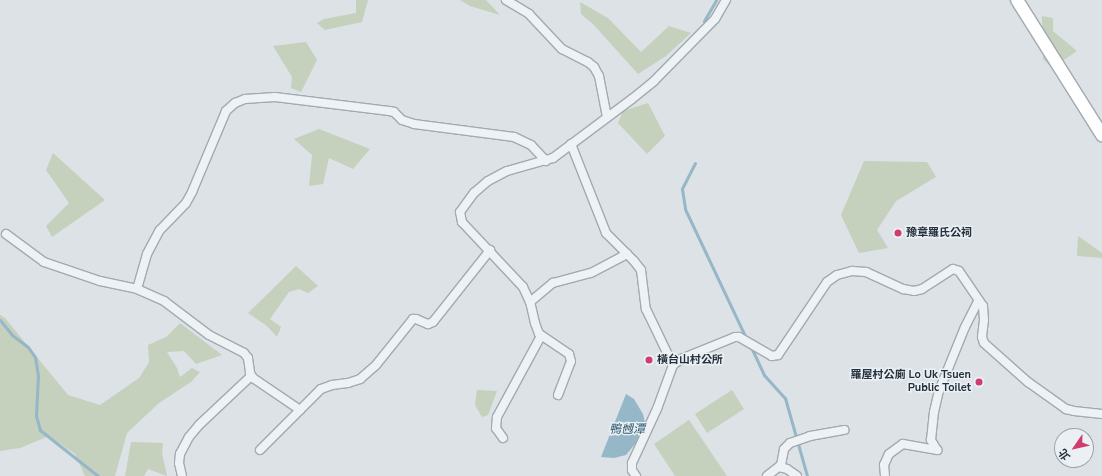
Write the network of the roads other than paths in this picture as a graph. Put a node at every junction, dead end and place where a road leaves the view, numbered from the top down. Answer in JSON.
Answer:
{"nodes":[{"id":1,"x":506,"y":0,"type":"edge"},
{"id":2,"x":726,"y":0,"type":"edge"},
{"id":3,"x":1017,"y":0,"type":"edge"},
{"id":4,"x":607,"y":117,"type":"junction"},
{"id":5,"x":1102,"y":135,"type":"edge"},
{"id":6,"x":571,"y":144,"type":"junction"},
{"id":7,"x":546,"y":161,"type":"junction"},
{"id":8,"x":6,"y":234,"type":"dead end"},
{"id":9,"x":490,"y":250,"type":"junction"},
{"id":10,"x":627,"y":254,"type":"junction"},
{"id":11,"x":137,"y":289,"type":"junction"},
{"id":12,"x":979,"y":300,"type":"junction"},
{"id":13,"x":530,"y":302,"type":"junction"},
{"id":14,"x":541,"y":336,"type":"junction"},
{"id":15,"x":673,"y":365,"type":"junction"},
{"id":16,"x":251,"y":376,"type":"junction"},
{"id":17,"x":558,"y":395,"type":"dead end"},
{"id":18,"x":300,"y":410,"type":"junction"},
{"id":19,"x":1102,"y":414,"type":"edge"},
{"id":20,"x":844,"y":430,"type":"dead end"},
{"id":21,"x":503,"y":438,"type":"dead end"},
{"id":22,"x":260,"y":450,"type":"dead end"},
{"id":23,"x":779,"y":467,"type":"junction"},
{"id":24,"x":182,"y":476,"type":"edge"},
{"id":25,"x":636,"y":476,"type":"edge"},
{"id":26,"x":767,"y":476,"type":"edge"},
{"id":27,"x":797,"y":476,"type":"edge"},
{"id":28,"x":885,"y":476,"type":"edge"}],
"edges":[{"from":1,"to":4,"type":"street"},
{"from":2,"to":4,"type":"street"},
{"from":3,"to":5,"type":"main road"},
{"from":4,"to":6,"type":"street"},
{"from":6,"to":7,"type":"street"},
{"from":6,"to":10,"type":"street"},
{"from":7,"to":9,"type":"street"},
{"from":7,"to":11,"type":"street"},
{"from":8,"to":11,"type":"street"},
{"from":9,"to":13,"type":"street"},
{"from":9,"to":18,"type":"street"},
{"from":10,"to":13,"type":"street"},
{"from":10,"to":15,"type":"street"},
{"from":11,"to":16,"type":"street"},
{"from":12,"to":15,"type":"street"},
{"from":12,"to":19,"type":"street"},
{"from":12,"to":28,"type":"street"},
{"from":13,"to":14,"type":"street"},
{"from":14,"to":17,"type":"street"},
{"from":14,"to":21,"type":"street"},
{"from":15,"to":25,"type":"street"},
{"from":16,"to":18,"type":"street"},
{"from":16,"to":24,"type":"street"},
{"from":18,"to":22,"type":"street"},
{"from":20,"to":23,"type":"street"},
{"from":23,"to":26,"type":"street"},
{"from":23,"to":27,"type":"street"}]}
